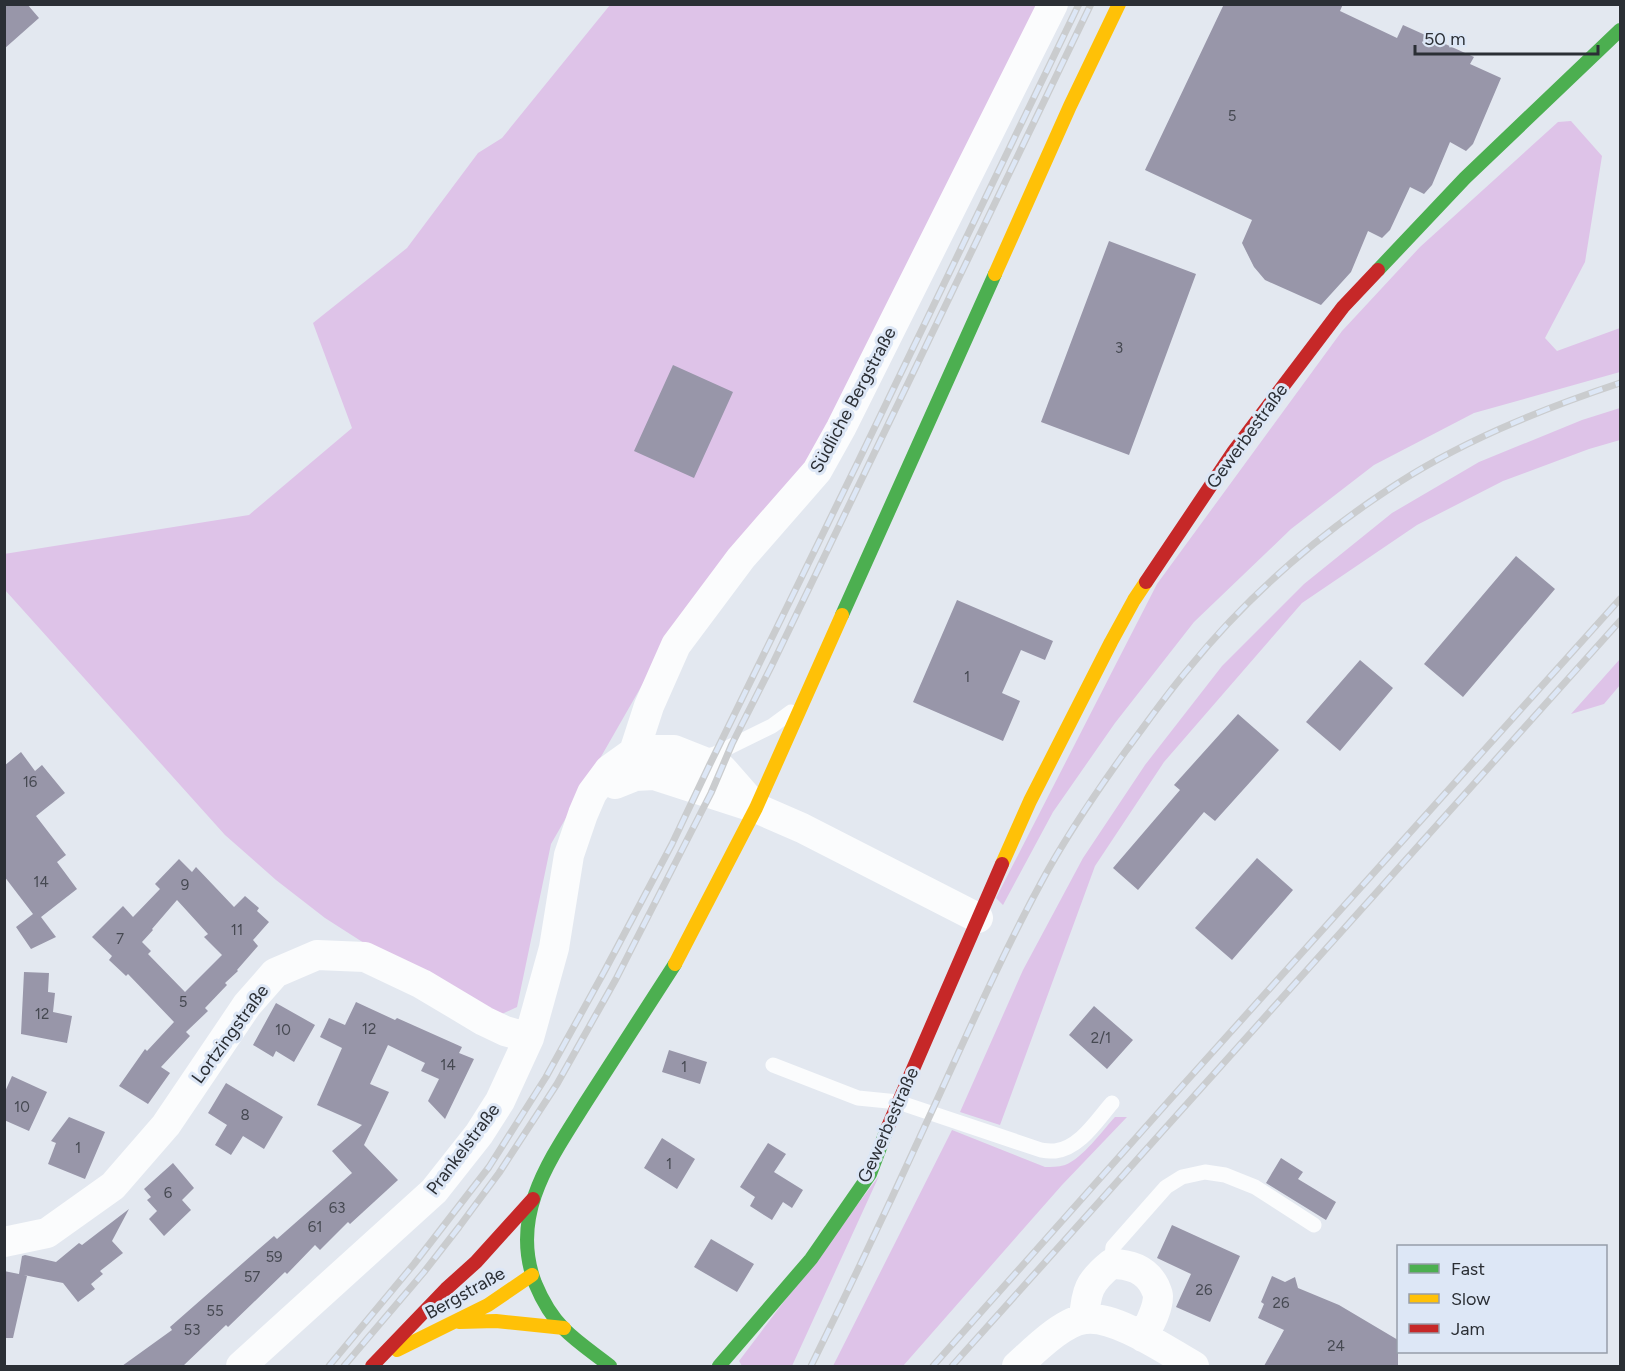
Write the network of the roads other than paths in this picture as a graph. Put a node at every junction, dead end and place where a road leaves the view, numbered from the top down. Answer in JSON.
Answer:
{"nodes":[{"id":1,"x":1053,"y":4,"type":"edge"},
{"id":2,"x":1119,"y":4,"type":"edge"},
{"id":3,"x":1620,"y":30,"type":"edge"},
{"id":4,"x":803,"y":704,"type":"junction"},
{"id":5,"x":699,"y":759,"type":"junction"},
{"id":6,"x":634,"y":764,"type":"junction"},
{"id":7,"x":756,"y":808,"type":"junction"},
{"id":8,"x":978,"y":918,"type":"junction"},
{"id":9,"x":529,"y":1038,"type":"junction"},
{"id":10,"x":773,"y":1065,"type":"dead end"},
{"id":11,"x":898,"y":1102,"type":"junction"},
{"id":12,"x":1112,"y":1103,"type":"dead end"},
{"id":13,"x":533,"y":1199,"type":"junction"},
{"id":14,"x":1314,"y":1225,"type":"dead end"},
{"id":15,"x":4,"y":1242,"type":"edge"},
{"id":16,"x":1111,"y":1264,"type":"junction"},
{"id":17,"x":532,"y":1275,"type":"junction"},
{"id":18,"x":509,"y":1276,"type":"dead end"},
{"id":19,"x":475,"y":1280,"type":"dead end"},
{"id":20,"x":446,"y":1290,"type":"junction"},
{"id":21,"x":1084,"y":1319,"type":"junction"},
{"id":22,"x":454,"y":1322,"type":"junction"},
{"id":23,"x":564,"y":1328,"type":"junction"},
{"id":24,"x":1143,"y":1337,"type":"junction"},
{"id":25,"x":375,"y":1363,"type":"edge"},
{"id":26,"x":242,"y":1366,"type":"edge"},
{"id":27,"x":610,"y":1366,"type":"edge"},
{"id":28,"x":719,"y":1366,"type":"edge"},
{"id":29,"x":1017,"y":1366,"type":"edge"},
{"id":30,"x":1194,"y":1366,"type":"edge"}],
"edges":[{"from":1,"to":6,"type":"street","name":"Südliche Bergstraße"},
{"from":2,"to":4,"type":"main road"},
{"from":3,"to":8,"type":"main road","name":"Gewerbestraße"},
{"from":4,"to":5,"type":"lane"},
{"from":4,"to":7,"type":"main road"},
{"from":5,"to":6,"type":"street","name":"Prankelstraße"},
{"from":5,"to":7,"type":"street","name":"Prankelstraße"},
{"from":6,"to":7,"type":"street","name":"Prankelstraße"},
{"from":6,"to":9,"type":"street","name":"Prankelstraße"},
{"from":7,"to":8,"type":"street"},
{"from":7,"to":13,"type":"main road"},
{"from":8,"to":11,"type":"main road","name":"Gewerbestraße"},
{"from":9,"to":15,"type":"street","name":"Lortzingstraße"},
{"from":9,"to":26,"type":"street","name":"Prankelstraße"},
{"from":10,"to":11,"type":"lane"},
{"from":11,"to":12,"type":"lane"},
{"from":11,"to":28,"type":"main road","name":"Gewerbestraße"},
{"from":13,"to":17,"type":"main road"},
{"from":13,"to":20,"type":"main road"},
{"from":14,"to":16,"type":"lane"},
{"from":16,"to":21,"type":"street"},
{"from":16,"to":24,"type":"street"},
{"from":17,"to":18,"type":"main road","name":"Bergstraße"},
{"from":17,"to":22,"type":"main road","name":"Bergstraße"},
{"from":17,"to":23,"type":"main road"},
{"from":19,"to":20,"type":"main road","name":"Bergstraße"},
{"from":20,"to":25,"type":"main road","name":"Bergstraße"},
{"from":21,"to":24,"type":"street"},
{"from":21,"to":29,"type":"street"},
{"from":22,"to":23,"type":"main road"},
{"from":22,"to":25,"type":"main road","name":"Bergstraße"},
{"from":23,"to":27,"type":"main road"},
{"from":24,"to":30,"type":"street"}]}
